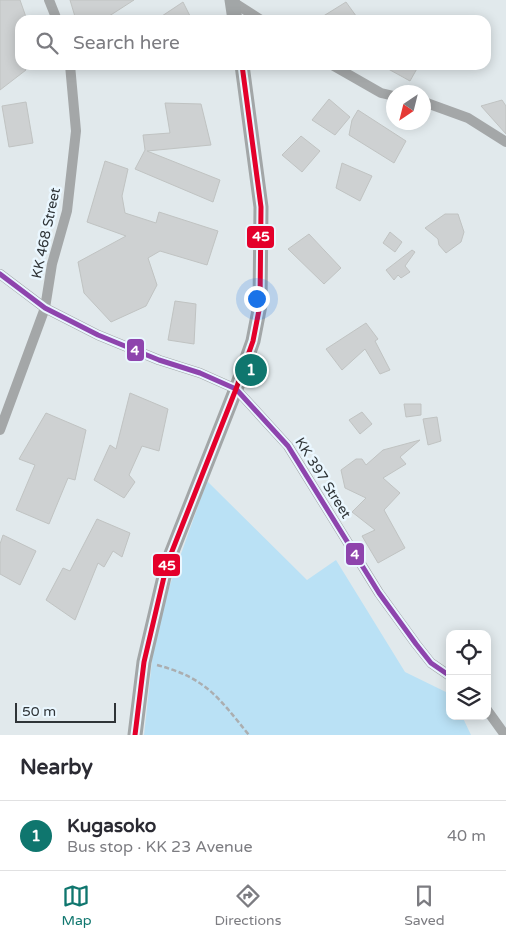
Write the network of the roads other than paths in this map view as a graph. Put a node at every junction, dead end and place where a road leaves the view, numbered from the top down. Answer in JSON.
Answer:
{"nodes":[{"id":1,"x":49,"y":0,"type":"edge"},
{"id":2,"x":232,"y":1,"type":"edge"},
{"id":3,"x":55,"y":15,"type":"edge"},
{"id":4,"x":234,"y":15,"type":"edge"},
{"id":5,"x":253,"y":15,"type":"edge"},
{"id":6,"x":70,"y":70,"type":"edge"},
{"id":7,"x":243,"y":70,"type":"edge"},
{"id":8,"x":341,"y":70,"type":"edge"},
{"id":9,"x":386,"y":94,"type":"edge"},
{"id":10,"x":431,"y":105,"type":"edge"},
{"id":11,"x":506,"y":142,"type":"edge"},
{"id":12,"x":0,"y":274,"type":"edge"},
{"id":13,"x":44,"y":308,"type":"junction"},
{"id":14,"x":236,"y":389,"type":"junction"},
{"id":15,"x":0,"y":430,"type":"edge"},
{"id":16,"x":449,"y":675,"type":"edge"},
{"id":17,"x":491,"y":714,"type":"edge"},
{"id":18,"x":135,"y":735,"type":"edge"},
{"id":19,"x":505,"y":735,"type":"edge"}],
"edges":[{"from":1,"to":3,"type":"street"},
{"from":2,"to":4,"type":"main road"},
{"from":2,"to":5,"type":"street"},
{"from":6,"to":13,"type":"street","name":"KK 468 Street"},
{"from":7,"to":14,"type":"main road"},
{"from":8,"to":9,"type":"street"},
{"from":10,"to":11,"type":"street"},
{"from":12,"to":13,"type":"street","name":"KK 397 Street"},
{"from":13,"to":14,"type":"street","name":"KK 397 Street"},
{"from":13,"to":15,"type":"street","name":"KK 468 Street"},
{"from":14,"to":16,"type":"street","name":"KK 397 Street"},
{"from":14,"to":18,"type":"main road"},
{"from":17,"to":19,"type":"street"}]}
